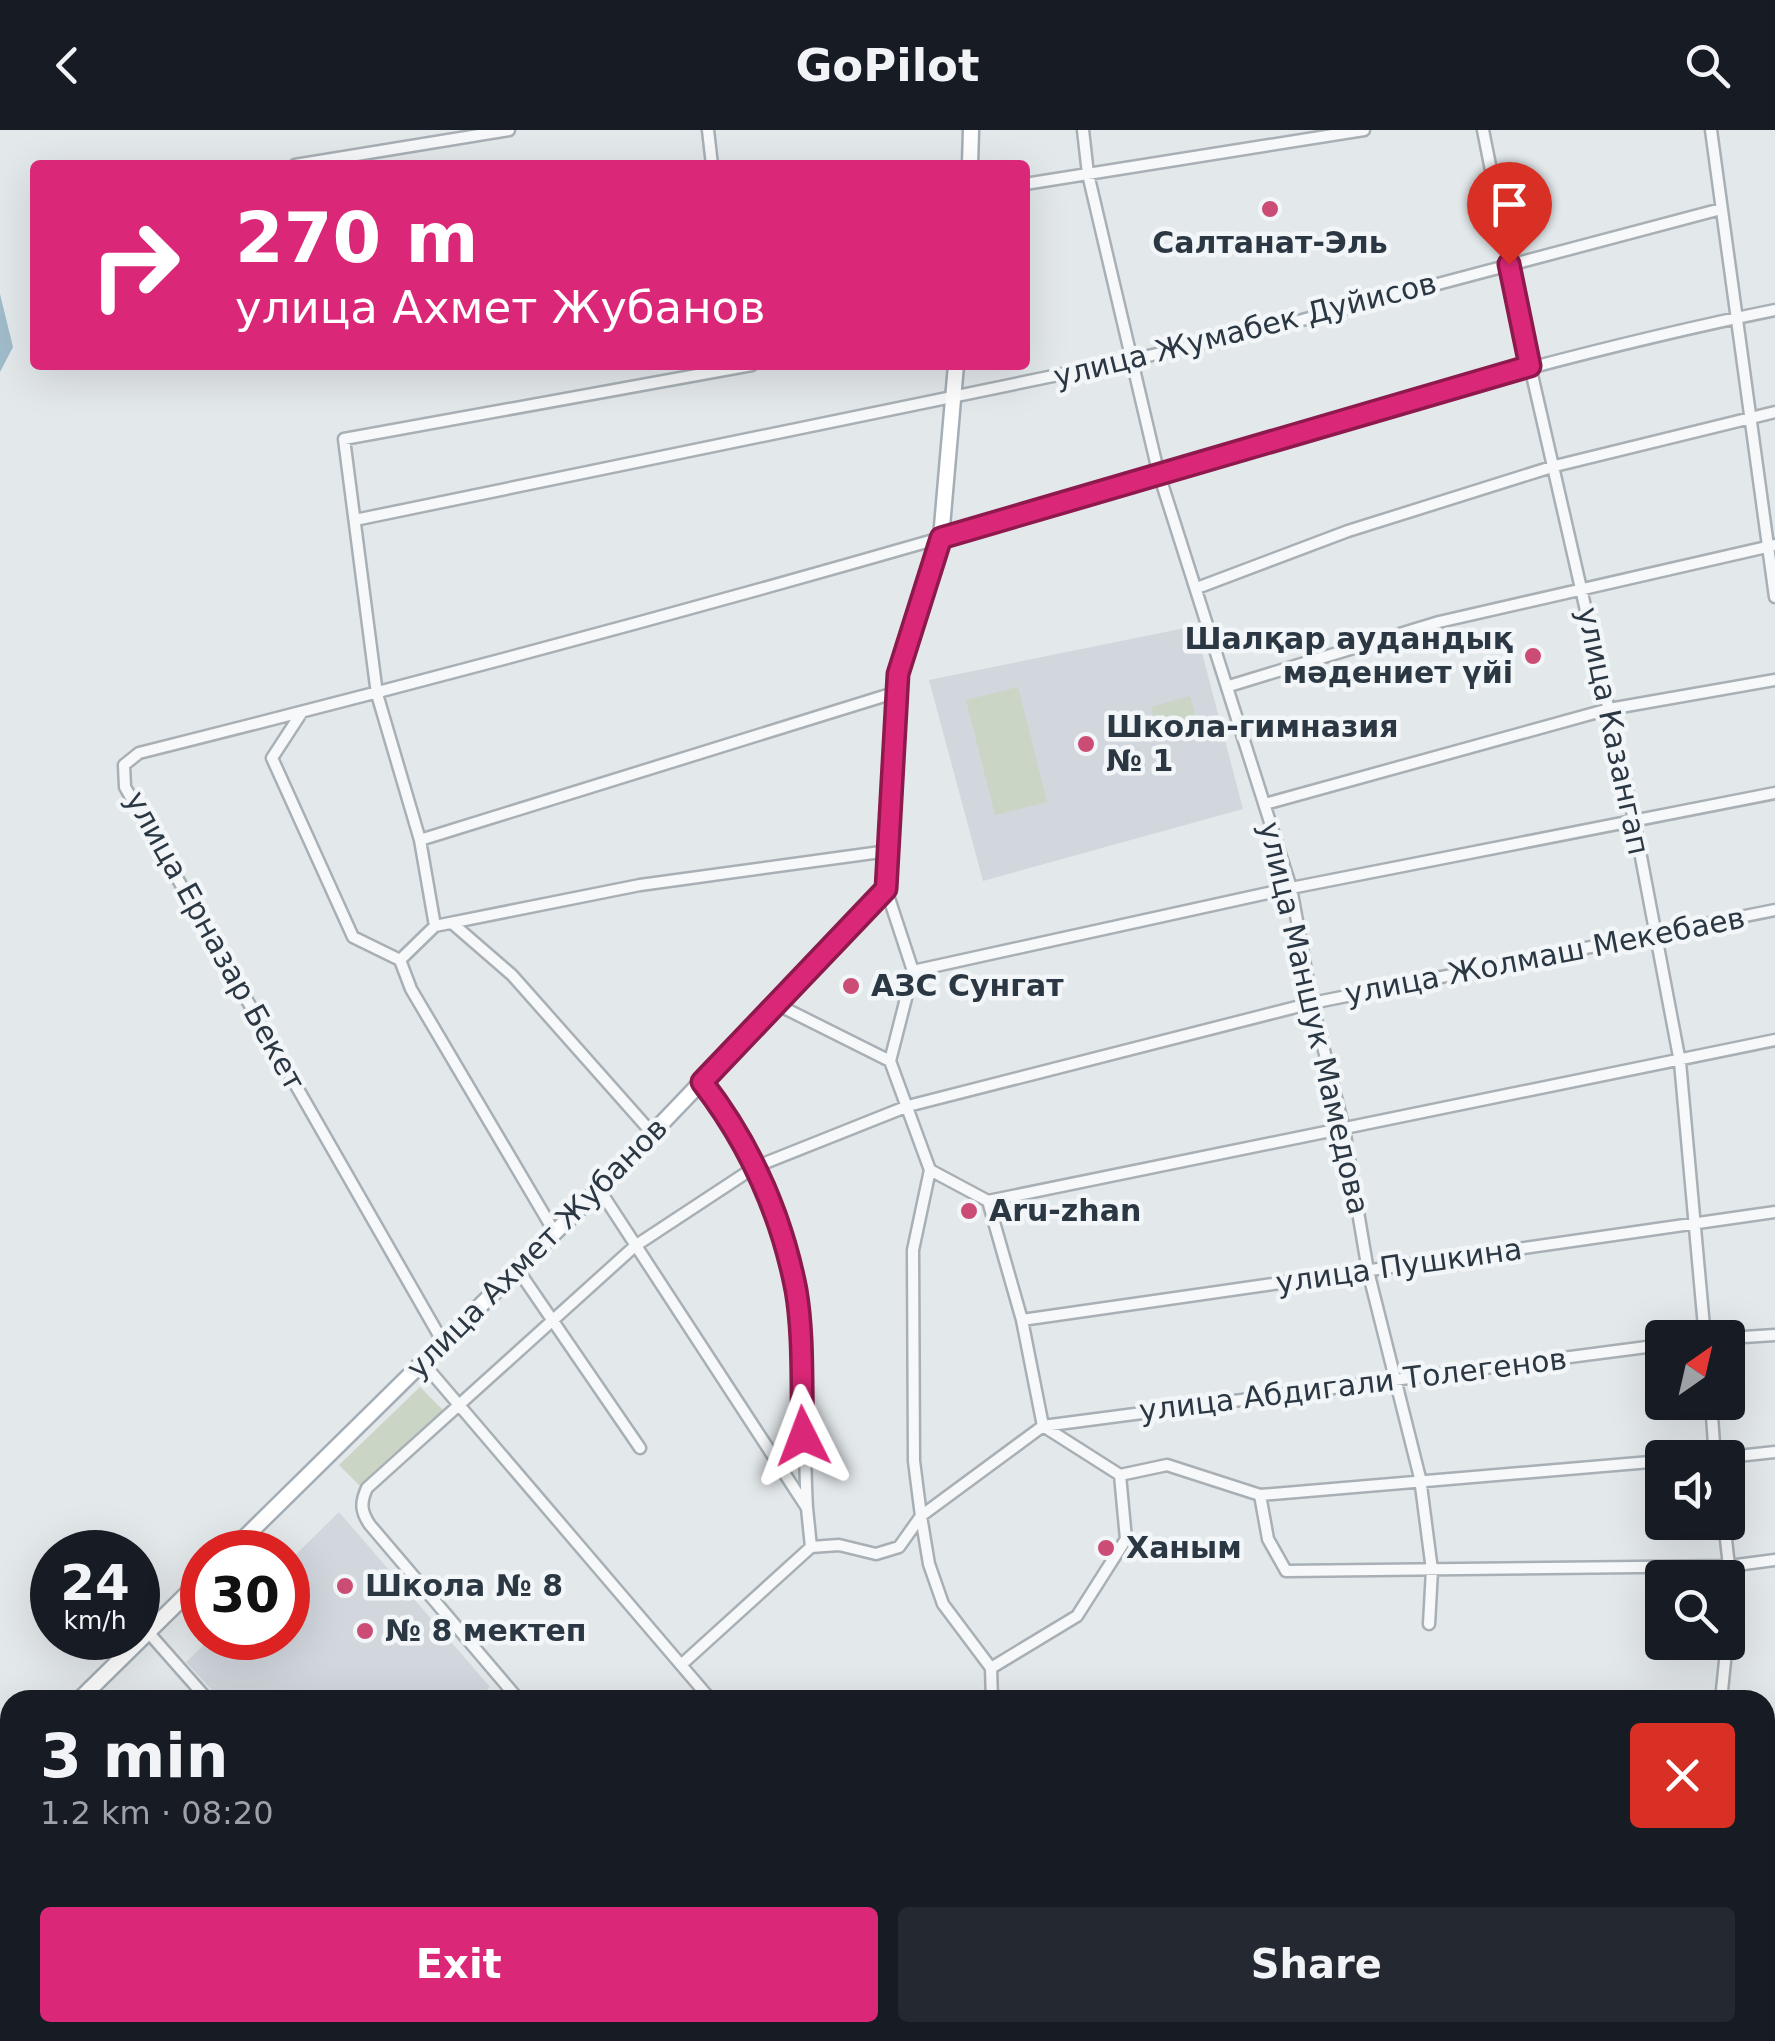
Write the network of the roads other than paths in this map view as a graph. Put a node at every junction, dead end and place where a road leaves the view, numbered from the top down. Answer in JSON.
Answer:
{"nodes":[{"id":1,"x":509,"y":130,"type":"edge"},
{"id":2,"x":708,"y":130,"type":"edge"},
{"id":3,"x":971,"y":130,"type":"edge"},
{"id":4,"x":1083,"y":130,"type":"edge"},
{"id":5,"x":1364,"y":130,"type":"edge"},
{"id":6,"x":1482,"y":130,"type":"edge"},
{"id":7,"x":1711,"y":130,"type":"edge"},
{"id":8,"x":1307,"y":134,"type":"edge"},
{"id":9,"x":325,"y":160,"type":"edge"},
{"id":10,"x":711,"y":160,"type":"edge"},
{"id":11,"x":970,"y":160,"type":"edge"},
{"id":12,"x":1088,"y":174,"type":"junction"},
{"id":13,"x":1030,"y":183,"type":"edge"},
{"id":14,"x":1721,"y":209,"type":"junction"},
{"id":15,"x":1509,"y":264,"type":"junction"},
{"id":16,"x":1775,"y":310,"type":"edge"},
{"id":17,"x":1735,"y":318,"type":"junction"},
{"id":18,"x":1131,"y":360,"type":"junction"},
{"id":19,"x":1530,"y":366,"type":"junction"},
{"id":20,"x":724,"y":370,"type":"edge"},
{"id":21,"x":956,"y":370,"type":"edge"},
{"id":22,"x":953,"y":398,"type":"junction"},
{"id":23,"x":1775,"y":412,"type":"edge"},
{"id":24,"x":1748,"y":419,"type":"junction"},
{"id":25,"x":1556,"y":466,"type":"junction"},
{"id":26,"x":1158,"y":471,"type":"junction"},
{"id":27,"x":354,"y":520,"type":"junction"},
{"id":28,"x":941,"y":538,"type":"junction"},
{"id":29,"x":1771,"y":545,"type":"edge"},
{"id":30,"x":1582,"y":587,"type":"junction"},
{"id":31,"x":1197,"y":588,"type":"junction"},
{"id":32,"x":1775,"y":597,"type":"edge"},
{"id":33,"x":1775,"y":680,"type":"edge"},
{"id":34,"x":1229,"y":686,"type":"junction"},
{"id":35,"x":896,"y":692,"type":"junction"},
{"id":36,"x":376,"y":694,"type":"junction"},
{"id":37,"x":1609,"y":709,"type":"junction"},
{"id":38,"x":302,"y":712,"type":"junction"},
{"id":39,"x":1775,"y":793,"type":"edge"},
{"id":40,"x":1266,"y":804,"type":"junction"},
{"id":41,"x":1634,"y":820,"type":"junction"},
{"id":42,"x":420,"y":840,"type":"junction"},
{"id":43,"x":888,"y":851,"type":"junction"},
{"id":44,"x":1291,"y":888,"type":"junction"},
{"id":45,"x":886,"y":889,"type":"junction"},
{"id":46,"x":1775,"y":910,"type":"edge"},
{"id":47,"x":452,"y":923,"type":"junction"},
{"id":48,"x":435,"y":926,"type":"junction"},
{"id":49,"x":1655,"y":932,"type":"junction"},
{"id":50,"x":400,"y":960,"type":"junction"},
{"id":51,"x":913,"y":971,"type":"junction"},
{"id":52,"x":1312,"y":1003,"type":"junction"},
{"id":53,"x":776,"y":1004,"type":"junction"},
{"id":54,"x":1775,"y":1040,"type":"edge"},
{"id":55,"x":890,"y":1061,"type":"junction"},
{"id":56,"x":1680,"y":1062,"type":"junction"},
{"id":57,"x":702,"y":1082,"type":"junction"},
{"id":58,"x":908,"y":1106,"type":"junction"},
{"id":59,"x":1344,"y":1129,"type":"junction"},
{"id":60,"x":652,"y":1133,"type":"junction"},
{"id":61,"x":754,"y":1166,"type":"junction"},
{"id":62,"x":930,"y":1170,"type":"junction"},
{"id":63,"x":599,"y":1190,"type":"junction"},
{"id":64,"x":988,"y":1201,"type":"junction"},
{"id":65,"x":1775,"y":1212,"type":"edge"},
{"id":66,"x":1693,"y":1223,"type":"junction"},
{"id":67,"x":555,"y":1233,"type":"junction"},
{"id":68,"x":636,"y":1246,"type":"junction"},
{"id":69,"x":518,"y":1270,"type":"junction"},
{"id":70,"x":1368,"y":1271,"type":"junction"},
{"id":71,"x":1022,"y":1320,"type":"junction"},
{"id":72,"x":1704,"y":1320,"type":"edge"},
{"id":73,"x":553,"y":1322,"type":"junction"},
{"id":74,"x":1775,"y":1334,"type":"edge"},
{"id":75,"x":1745,"y":1337,"type":"edge"},
{"id":76,"x":444,"y":1344,"type":"junction"},
{"id":77,"x":1645,"y":1347,"type":"edge"},
{"id":78,"x":424,"y":1364,"type":"junction"},
{"id":79,"x":1397,"y":1379,"type":"junction"},
{"id":80,"x":461,"y":1406,"type":"junction"},
{"id":81,"x":1043,"y":1426,"type":"junction"},
{"id":82,"x":640,"y":1448,"type":"dead end"},
{"id":83,"x":1775,"y":1452,"type":"edge"},
{"id":84,"x":1745,"y":1455,"type":"edge"},
{"id":85,"x":1645,"y":1463,"type":"edge"},
{"id":86,"x":1120,"y":1475,"type":"junction"},
{"id":87,"x":1420,"y":1478,"type":"junction"},
{"id":88,"x":1260,"y":1494,"type":"junction"},
{"id":89,"x":807,"y":1508,"type":"junction"},
{"id":90,"x":921,"y":1516,"type":"junction"},
{"id":91,"x":253,"y":1530,"type":"edge"},
{"id":92,"x":811,"y":1547,"type":"junction"},
{"id":93,"x":1775,"y":1560,"type":"edge"},
{"id":94,"x":1745,"y":1564,"type":"edge"},
{"id":95,"x":1645,"y":1567,"type":"edge"},
{"id":96,"x":1432,"y":1570,"type":"junction"},
{"id":97,"x":180,"y":1601,"type":"edge"},
{"id":98,"x":160,"y":1620,"type":"edge"},
{"id":99,"x":1429,"y":1624,"type":"dead end"},
{"id":100,"x":160,"y":1646,"type":"edge"},
{"id":101,"x":120,"y":1660,"type":"edge"},
{"id":102,"x":1725,"y":1660,"type":"edge"},
{"id":103,"x":681,"y":1664,"type":"junction"},
{"id":104,"x":991,"y":1668,"type":"junction"},
{"id":105,"x":89,"y":1690,"type":"edge"},
{"id":106,"x":199,"y":1690,"type":"edge"},
{"id":107,"x":510,"y":1690,"type":"edge"},
{"id":108,"x":703,"y":1690,"type":"edge"},
{"id":109,"x":992,"y":1690,"type":"edge"},
{"id":110,"x":1721,"y":1690,"type":"edge"}],
"edges":[{"from":1,"to":9,"type":"street"},
{"from":2,"to":10,"type":"street"},
{"from":3,"to":11,"type":"main road"},
{"from":4,"to":12,"type":"street","name":"улица Маншук Мамедова"},
{"from":5,"to":8,"type":"street"},
{"from":6,"to":15,"type":"street","name":"улица Казангап"},
{"from":7,"to":14,"type":"street"},
{"from":8,"to":12,"type":"street"},
{"from":12,"to":13,"type":"street"},
{"from":12,"to":18,"type":"street","name":"улица Маншук Мамедова"},
{"from":14,"to":15,"type":"street","name":"улица Жумабек Дуйисов"},
{"from":14,"to":17,"type":"street"},
{"from":15,"to":18,"type":"street","name":"улица Жумабек Дуйисов"},
{"from":15,"to":19,"type":"street","name":"улица Казангап"},
{"from":16,"to":17,"type":"street","name":"улица Ерназар Бекет"},
{"from":17,"to":19,"type":"street","name":"улица Ерназар Бекет"},
{"from":17,"to":24,"type":"street"},
{"from":18,"to":22,"type":"street","name":"улица Жумабек Дуйисов"},
{"from":18,"to":26,"type":"street","name":"улица Маншук Мамедова"},
{"from":19,"to":25,"type":"street","name":"улица Казангап"},
{"from":19,"to":26,"type":"street","name":"улица Ерназар Бекет"},
{"from":20,"to":27,"type":"street"},
{"from":21,"to":22,"type":"main road"},
{"from":22,"to":27,"type":"street","name":"улица Жумабек Дуйисов"},
{"from":22,"to":28,"type":"main road"},
{"from":23,"to":24,"type":"street"},
{"from":24,"to":25,"type":"street"},
{"from":24,"to":29,"type":"street"},
{"from":25,"to":30,"type":"street","name":"улица Казангап"},
{"from":25,"to":31,"type":"street"},
{"from":26,"to":28,"type":"street","name":"улица Ерназар Бекет"},
{"from":26,"to":31,"type":"street","name":"улица Маншук Мамедова"},
{"from":27,"to":36,"type":"street"},
{"from":28,"to":35,"type":"main road"},
{"from":28,"to":36,"type":"street","name":"улица Ерназар Бекет"},
{"from":29,"to":30,"type":"street"},
{"from":29,"to":32,"type":"street"},
{"from":30,"to":34,"type":"street"},
{"from":30,"to":37,"type":"street","name":"улица Казангап"},
{"from":31,"to":34,"type":"street","name":"улица Маншук Мамедова"},
{"from":33,"to":37,"type":"street"},
{"from":34,"to":40,"type":"street","name":"улица Маншук Мамедова"},
{"from":35,"to":42,"type":"street"},
{"from":35,"to":43,"type":"main road"},
{"from":36,"to":38,"type":"street","name":"улица Ерназар Бекет"},
{"from":36,"to":42,"type":"street"},
{"from":37,"to":40,"type":"street"},
{"from":37,"to":41,"type":"street","name":"улица Казангап"},
{"from":38,"to":50,"type":"street"},
{"from":38,"to":76,"type":"street","name":"улица Ерназар Бекет"},
{"from":39,"to":41,"type":"street"},
{"from":40,"to":44,"type":"street","name":"улица Маншук Мамедова"},
{"from":41,"to":44,"type":"street"},
{"from":41,"to":49,"type":"street","name":"улица Казангап"},
{"from":42,"to":48,"type":"street"},
{"from":43,"to":45,"type":"main road"},
{"from":43,"to":47,"type":"street"},
{"from":44,"to":51,"type":"street"},
{"from":44,"to":52,"type":"street","name":"улица Маншук Мамедова"},
{"from":45,"to":51,"type":"street"},
{"from":45,"to":53,"type":"main road","name":"улица Ахмет Жубанов"},
{"from":46,"to":49,"type":"street","name":"улица Жолмаш Мекебаев"},
{"from":47,"to":48,"type":"street"},
{"from":47,"to":60,"type":"street"},
{"from":48,"to":50,"type":"street"},
{"from":49,"to":52,"type":"street","name":"улица Жолмаш Мекебаев"},
{"from":49,"to":56,"type":"street","name":"улица Казангап"},
{"from":50,"to":67,"type":"street"},
{"from":51,"to":55,"type":"street"},
{"from":52,"to":58,"type":"street","name":"улица Жолмаш Мекебаев"},
{"from":52,"to":59,"type":"street","name":"улица Маншук Мамедова"},
{"from":53,"to":55,"type":"street"},
{"from":53,"to":57,"type":"main road","name":"улица Ахмет Жубанов"},
{"from":54,"to":56,"type":"street"},
{"from":55,"to":58,"type":"street"},
{"from":56,"to":59,"type":"street"},
{"from":56,"to":66,"type":"street","name":"улица Казангап"},
{"from":57,"to":60,"type":"main road","name":"улица Ахмет Жубанов"},
{"from":57,"to":61,"type":"street"},
{"from":58,"to":61,"type":"street","name":"улица Жолмаш Мекебаев"},
{"from":58,"to":62,"type":"street"},
{"from":59,"to":64,"type":"street"},
{"from":59,"to":70,"type":"street","name":"улица Маншук Мамедова"},
{"from":60,"to":63,"type":"main road","name":"улица Ахмет Жубанов"},
{"from":61,"to":68,"type":"street","name":"улица Жолмаш Мекебаев"},
{"from":61,"to":89,"type":"street"},
{"from":62,"to":64,"type":"street"},
{"from":62,"to":90,"type":"street"},
{"from":63,"to":67,"type":"main road","name":"улица Ахмет Жубанов"},
{"from":63,"to":68,"type":"street"},
{"from":64,"to":71,"type":"street"},
{"from":65,"to":66,"type":"street","name":"улица Пушкина"},
{"from":66,"to":70,"type":"street","name":"улица Пушкина"},
{"from":66,"to":72,"type":"street","name":"улица Казангап"},
{"from":67,"to":69,"type":"main road","name":"улица Ахмет Жубанов"},
{"from":68,"to":73,"type":"street","name":"улица Жолмаш Мекебаев"},
{"from":68,"to":89,"type":"street"},
{"from":69,"to":73,"type":"street"},
{"from":69,"to":76,"type":"main road","name":"улица Ахмет Жубанов"},
{"from":70,"to":71,"type":"street","name":"улица Пушкина"},
{"from":70,"to":79,"type":"street","name":"улица Маншук Мамедова"},
{"from":71,"to":81,"type":"street"},
{"from":73,"to":80,"type":"street","name":"улица Жолмаш Мекебаев"},
{"from":73,"to":82,"type":"street"},
{"from":74,"to":75,"type":"street"},
{"from":76,"to":78,"type":"main road","name":"улица Ахмет Жубанов"},
{"from":77,"to":79,"type":"street","name":"улица Абдигали Толегенов"},
{"from":78,"to":80,"type":"street"},
{"from":78,"to":91,"type":"main road","name":"улица Ахмет Жубанов"},
{"from":79,"to":81,"type":"street","name":"улица Абдигали Толегенов"},
{"from":79,"to":87,"type":"street","name":"улица Маншук Мамедова"},
{"from":80,"to":103,"type":"street"},
{"from":80,"to":107,"type":"street","name":"улица Жолмаш Мекебаев"},
{"from":81,"to":86,"type":"street"},
{"from":81,"to":90,"type":"street"},
{"from":83,"to":84,"type":"street"},
{"from":85,"to":87,"type":"street"},
{"from":86,"to":88,"type":"street"},
{"from":86,"to":104,"type":"street"},
{"from":87,"to":88,"type":"street"},
{"from":87,"to":96,"type":"street","name":"улица Маншук Мамедова"},
{"from":88,"to":96,"type":"street"},
{"from":89,"to":92,"type":"street"},
{"from":90,"to":92,"type":"street"},
{"from":90,"to":104,"type":"street"},
{"from":92,"to":103,"type":"street"},
{"from":93,"to":94,"type":"street"},
{"from":95,"to":96,"type":"street"},
{"from":96,"to":99,"type":"street","name":"улица Маншук Мамедова"},
{"from":97,"to":98,"type":"main road"},
{"from":100,"to":106,"type":"street"},
{"from":101,"to":105,"type":"main road"},
{"from":102,"to":110,"type":"street"},
{"from":103,"to":108,"type":"street"},
{"from":104,"to":109,"type":"street"}]}
